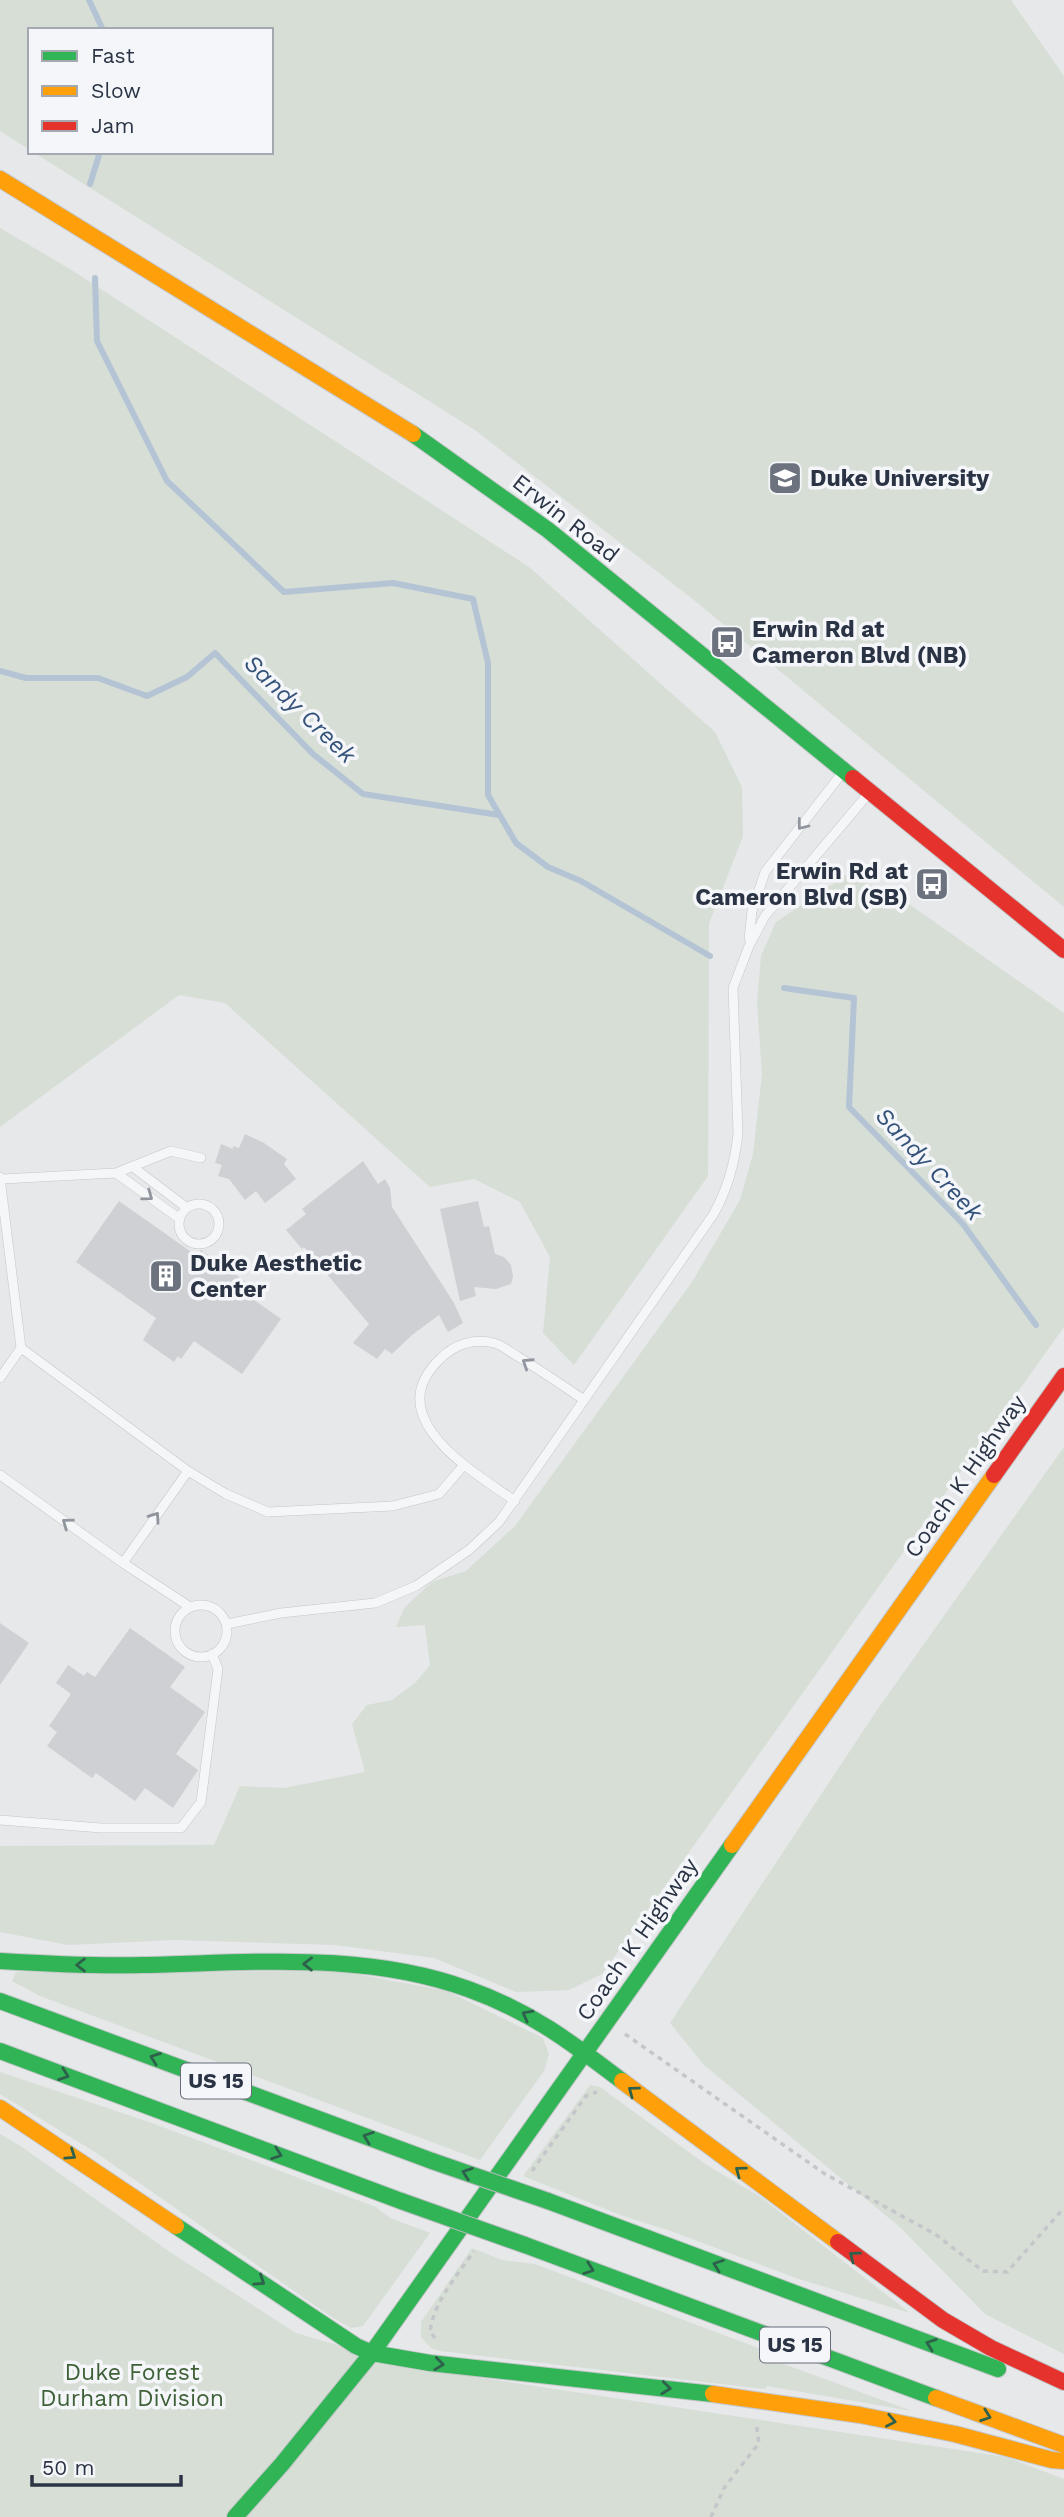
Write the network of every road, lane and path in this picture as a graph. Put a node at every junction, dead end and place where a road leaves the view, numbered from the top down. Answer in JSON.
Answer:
{"nodes":[{"id":1,"x":0,"y":179,"type":"edge"},
{"id":2,"x":844,"y":771,"type":"junction"},
{"id":3,"x":870,"y":792,"type":"junction"},
{"id":4,"x":749,"y":946,"type":"junction"},
{"id":5,"x":1064,"y":950,"type":"edge"},
{"id":6,"x":201,"y":1158,"type":"dead end"},
{"id":7,"x":133,"y":1167,"type":"junction"},
{"id":8,"x":116,"y":1173,"type":"junction"},
{"id":9,"x":1,"y":1178,"type":"edge"},
{"id":10,"x":187,"y":1209,"type":"junction"},
{"id":11,"x":180,"y":1220,"type":"junction"},
{"id":12,"x":21,"y":1349,"type":"junction"},
{"id":13,"x":1064,"y":1376,"type":"edge"},
{"id":14,"x":0,"y":1378,"type":"edge"},
{"id":15,"x":584,"y":1400,"type":"junction"},
{"id":16,"x":464,"y":1465,"type":"junction"},
{"id":17,"x":188,"y":1471,"type":"junction"},
{"id":18,"x":0,"y":1475,"type":"edge"},
{"id":19,"x":515,"y":1501,"type":"junction"},
{"id":20,"x":123,"y":1563,"type":"junction"},
{"id":21,"x":190,"y":1607,"type":"junction"},
{"id":22,"x":227,"y":1624,"type":"junction"},
{"id":23,"x":212,"y":1654,"type":"junction"},
{"id":24,"x":0,"y":1820,"type":"edge"},
{"id":25,"x":0,"y":1961,"type":"edge"},
{"id":26,"x":0,"y":2001,"type":"edge"},
{"id":27,"x":606,"y":2021,"type":"junction"},
{"id":28,"x":0,"y":2051,"type":"edge"},
{"id":29,"x":584,"y":2053,"type":"junction"},
{"id":30,"x":0,"y":2108,"type":"edge"},
{"id":31,"x":1064,"y":2208,"type":"edge"},
{"id":32,"x":372,"y":2353,"type":"junction"},
{"id":33,"x":1064,"y":2382,"type":"edge"},
{"id":34,"x":1064,"y":2393,"type":"edge"},
{"id":35,"x":756,"y":2422,"type":"dead end"},
{"id":36,"x":1064,"y":2445,"type":"edge"},
{"id":37,"x":1064,"y":2461,"type":"edge"},
{"id":38,"x":235,"y":2517,"type":"edge"},
{"id":39,"x":711,"y":2517,"type":"edge"}],
"edges":[{"from":1,"to":2,"type":"main road","name":"Erwin Road"},
{"from":2,"to":3,"type":"main road","name":"Erwin Road"},
{"from":2,"to":4,"type":"lane","one_way":true},
{"from":3,"to":4,"type":"lane"},
{"from":3,"to":5,"type":"main road","name":"Erwin Road"},
{"from":4,"to":15,"type":"lane"},
{"from":6,"to":7,"type":"lane"},
{"from":7,"to":8,"type":"lane"},
{"from":7,"to":10,"type":"lane"},
{"from":8,"to":9,"type":"lane"},
{"from":8,"to":11,"type":"lane","one_way":true},
{"from":9,"to":12,"type":"lane"},
{"from":10,"to":11,"type":"lane"},
{"from":10,"to":11,"type":"lane"},
{"from":12,"to":14,"type":"lane"},
{"from":12,"to":17,"type":"lane"},
{"from":13,"to":27,"type":"main road","name":"Coach K Highway"},
{"from":15,"to":16,"type":"lane","one_way":true},
{"from":15,"to":19,"type":"lane"},
{"from":16,"to":17,"type":"lane"},
{"from":16,"to":19,"type":"lane"},
{"from":20,"to":17,"type":"lane","one_way":true},
{"from":20,"to":18,"type":"lane","one_way":true},
{"from":19,"to":22,"type":"lane"},
{"from":20,"to":21,"type":"lane"},
{"from":21,"to":22,"type":"lane"},
{"from":21,"to":23,"type":"lane"},
{"from":22,"to":23,"type":"lane"},
{"from":23,"to":24,"type":"lane"},
{"from":29,"to":25,"type":"main road","one_way":true},
{"from":34,"to":26,"type":"main road","number":"US 15","one_way":true,"bridge":true},
{"from":27,"to":29,"type":"main road","name":"Coach K Highway"},
{"from":27,"to":31,"type":"path"},
{"from":28,"to":36,"type":"main road","number":"US 15","one_way":true,"bridge":true},
{"from":29,"to":32,"type":"main road","name":"Coach K Highway"},
{"from":33,"to":29,"type":"main road","one_way":true},
{"from":30,"to":32,"type":"main road","one_way":true},
{"from":32,"to":37,"type":"main road","one_way":true},
{"from":32,"to":38,"type":"main road","name":"Coach K Highway"},
{"from":35,"to":39,"type":"path"}]}
